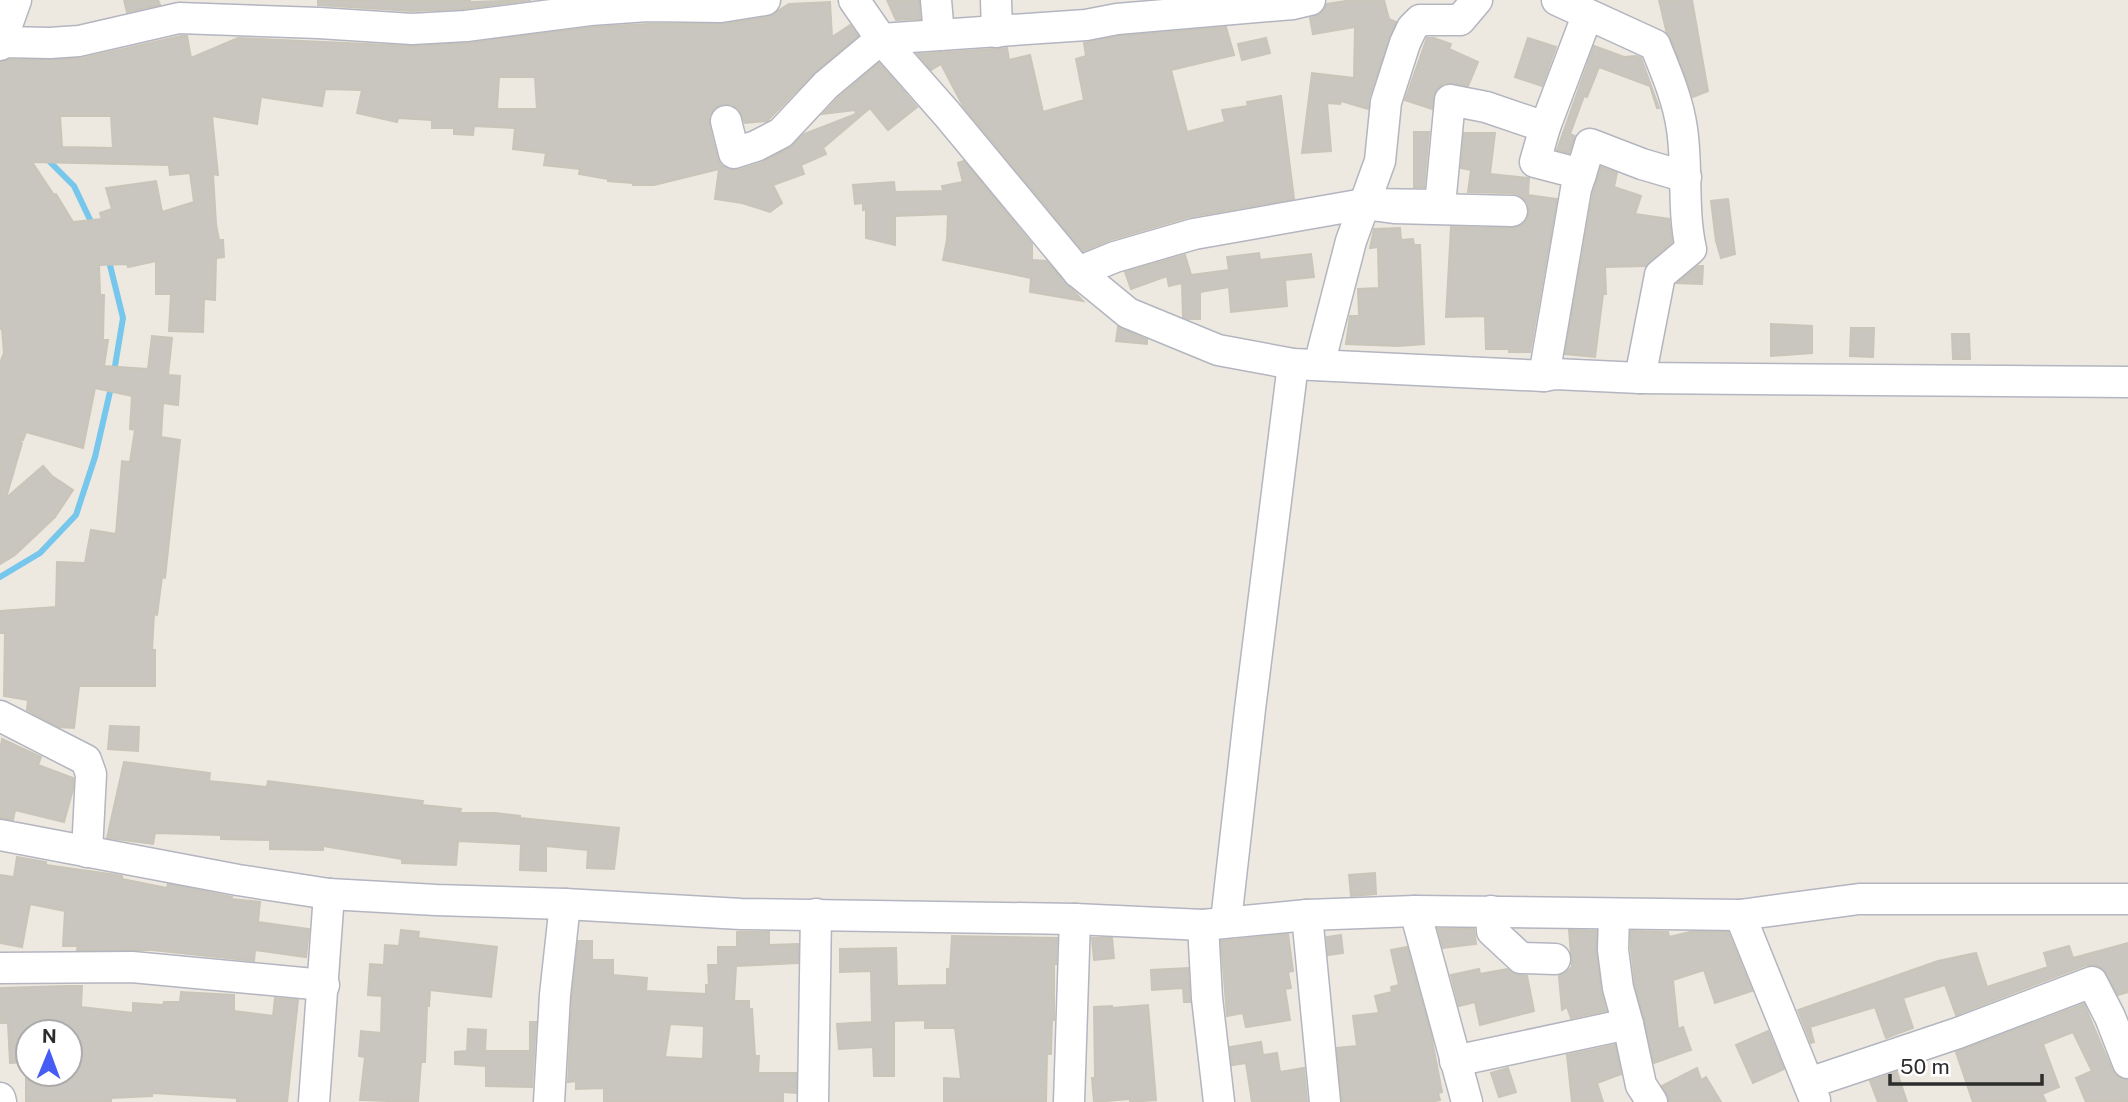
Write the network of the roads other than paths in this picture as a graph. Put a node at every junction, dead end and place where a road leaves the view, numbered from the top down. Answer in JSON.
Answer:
{"nodes":[{"id":1,"x":16,"y":0,"type":"edge"},
{"id":2,"x":765,"y":0,"type":"edge"},
{"id":3,"x":855,"y":0,"type":"edge"},
{"id":4,"x":936,"y":0,"type":"edge"},
{"id":5,"x":996,"y":0,"type":"edge"},
{"id":6,"x":1310,"y":0,"type":"edge"},
{"id":7,"x":1477,"y":0,"type":"edge"},
{"id":8,"x":1557,"y":0,"type":"edge"},
{"id":9,"x":1197,"y":6,"type":"edge"},
{"id":10,"x":528,"y":8,"type":"edge"},
{"id":11,"x":175,"y":9,"type":"edge"},
{"id":12,"x":1085,"y":12,"type":"edge"},
{"id":13,"x":1587,"y":16,"type":"junction"},
{"id":14,"x":997,"y":32,"type":"junction"},
{"id":15,"x":939,"y":35,"type":"junction"},
{"id":16,"x":881,"y":39,"type":"junction"},
{"id":17,"x":1,"y":43,"type":"edge"},
{"id":18,"x":726,"y":121,"type":"dead end"},
{"id":19,"x":1545,"y":127,"type":"junction"},
{"id":20,"x":1581,"y":173,"type":"junction"},
{"id":21,"x":1686,"y":177,"type":"junction"},
{"id":22,"x":1364,"y":204,"type":"junction"},
{"id":23,"x":1512,"y":211,"type":"dead end"},
{"id":24,"x":1078,"y":272,"type":"junction"},
{"id":25,"x":1306,"y":365,"type":"junction"},
{"id":26,"x":1544,"y":376,"type":"junction"},
{"id":27,"x":1640,"y":378,"type":"junction"},
{"id":28,"x":2128,"y":382,"type":"edge"},
{"id":29,"x":0,"y":716,"type":"edge"},
{"id":30,"x":0,"y":835,"type":"edge"},
{"id":31,"x":87,"y":852,"type":"junction"},
{"id":32,"x":329,"y":894,"type":"junction"},
{"id":33,"x":2128,"y":899,"type":"edge"},
{"id":34,"x":565,"y":904,"type":"junction"},
{"id":35,"x":1415,"y":911,"type":"junction"},
{"id":36,"x":1491,"y":911,"type":"junction"},
{"id":37,"x":816,"y":914,"type":"junction"},
{"id":38,"x":1307,"y":915,"type":"junction"},
{"id":39,"x":1614,"y":915,"type":"junction"},
{"id":40,"x":1740,"y":915,"type":"junction"},
{"id":41,"x":1075,"y":919,"type":"junction"},
{"id":42,"x":1215,"y":923,"type":"junction"},
{"id":43,"x":1555,"y":959,"type":"dead end"},
{"id":44,"x":0,"y":968,"type":"edge"},
{"id":45,"x":324,"y":985,"type":"junction"},
{"id":46,"x":1628,"y":1024,"type":"junction"},
{"id":47,"x":1455,"y":1061,"type":"junction"},
{"id":48,"x":2128,"y":1063,"type":"edge"},
{"id":49,"x":1812,"y":1093,"type":"edge"},
{"id":50,"x":314,"y":1102,"type":"edge"},
{"id":51,"x":549,"y":1102,"type":"edge"},
{"id":52,"x":813,"y":1102,"type":"edge"},
{"id":53,"x":1069,"y":1102,"type":"edge"},
{"id":54,"x":1219,"y":1102,"type":"edge"},
{"id":55,"x":1325,"y":1102,"type":"edge"},
{"id":56,"x":1468,"y":1102,"type":"edge"},
{"id":57,"x":1652,"y":1102,"type":"edge"}],
"edges":[{"from":1,"to":17,"type":"street"},
{"from":2,"to":10,"type":"street"},
{"from":3,"to":16,"type":"street"},
{"from":4,"to":15,"type":"street"},
{"from":5,"to":14,"type":"street"},
{"from":6,"to":9,"type":"street"},
{"from":7,"to":22,"type":"street"},
{"from":8,"to":13,"type":"street"},
{"from":9,"to":12,"type":"street"},
{"from":10,"to":11,"type":"street"},
{"from":11,"to":17,"type":"street"},
{"from":12,"to":14,"type":"street"},
{"from":13,"to":19,"type":"street"},
{"from":13,"to":21,"type":"street"},
{"from":14,"to":15,"type":"street"},
{"from":15,"to":16,"type":"street"},
{"from":16,"to":18,"type":"street"},
{"from":16,"to":24,"type":"street"},
{"from":19,"to":20,"type":"street"},
{"from":19,"to":22,"type":"street"},
{"from":20,"to":21,"type":"street"},
{"from":20,"to":26,"type":"street"},
{"from":21,"to":27,"type":"street"},
{"from":22,"to":23,"type":"street"},
{"from":22,"to":24,"type":"street"},
{"from":22,"to":25,"type":"street"},
{"from":24,"to":25,"type":"street"},
{"from":25,"to":26,"type":"street"},
{"from":25,"to":42,"type":"street"},
{"from":26,"to":27,"type":"street"},
{"from":27,"to":28,"type":"street"},
{"from":29,"to":31,"type":"street"},
{"from":30,"to":31,"type":"street"},
{"from":31,"to":32,"type":"street"},
{"from":32,"to":34,"type":"street"},
{"from":32,"to":45,"type":"street"},
{"from":33,"to":40,"type":"street"},
{"from":34,"to":37,"type":"street"},
{"from":34,"to":51,"type":"street"},
{"from":35,"to":36,"type":"street"},
{"from":35,"to":38,"type":"street"},
{"from":35,"to":47,"type":"street"},
{"from":36,"to":39,"type":"street"},
{"from":36,"to":43,"type":"street"},
{"from":37,"to":41,"type":"street"},
{"from":37,"to":52,"type":"street"},
{"from":38,"to":42,"type":"street"},
{"from":38,"to":55,"type":"street"},
{"from":39,"to":40,"type":"street"},
{"from":39,"to":46,"type":"street"},
{"from":40,"to":49,"type":"street"},
{"from":41,"to":42,"type":"street"},
{"from":41,"to":53,"type":"street"},
{"from":42,"to":54,"type":"street"},
{"from":44,"to":45,"type":"street"},
{"from":45,"to":50,"type":"street"},
{"from":46,"to":47,"type":"street"},
{"from":46,"to":57,"type":"street"},
{"from":47,"to":56,"type":"street"},
{"from":48,"to":49,"type":"street"}]}
